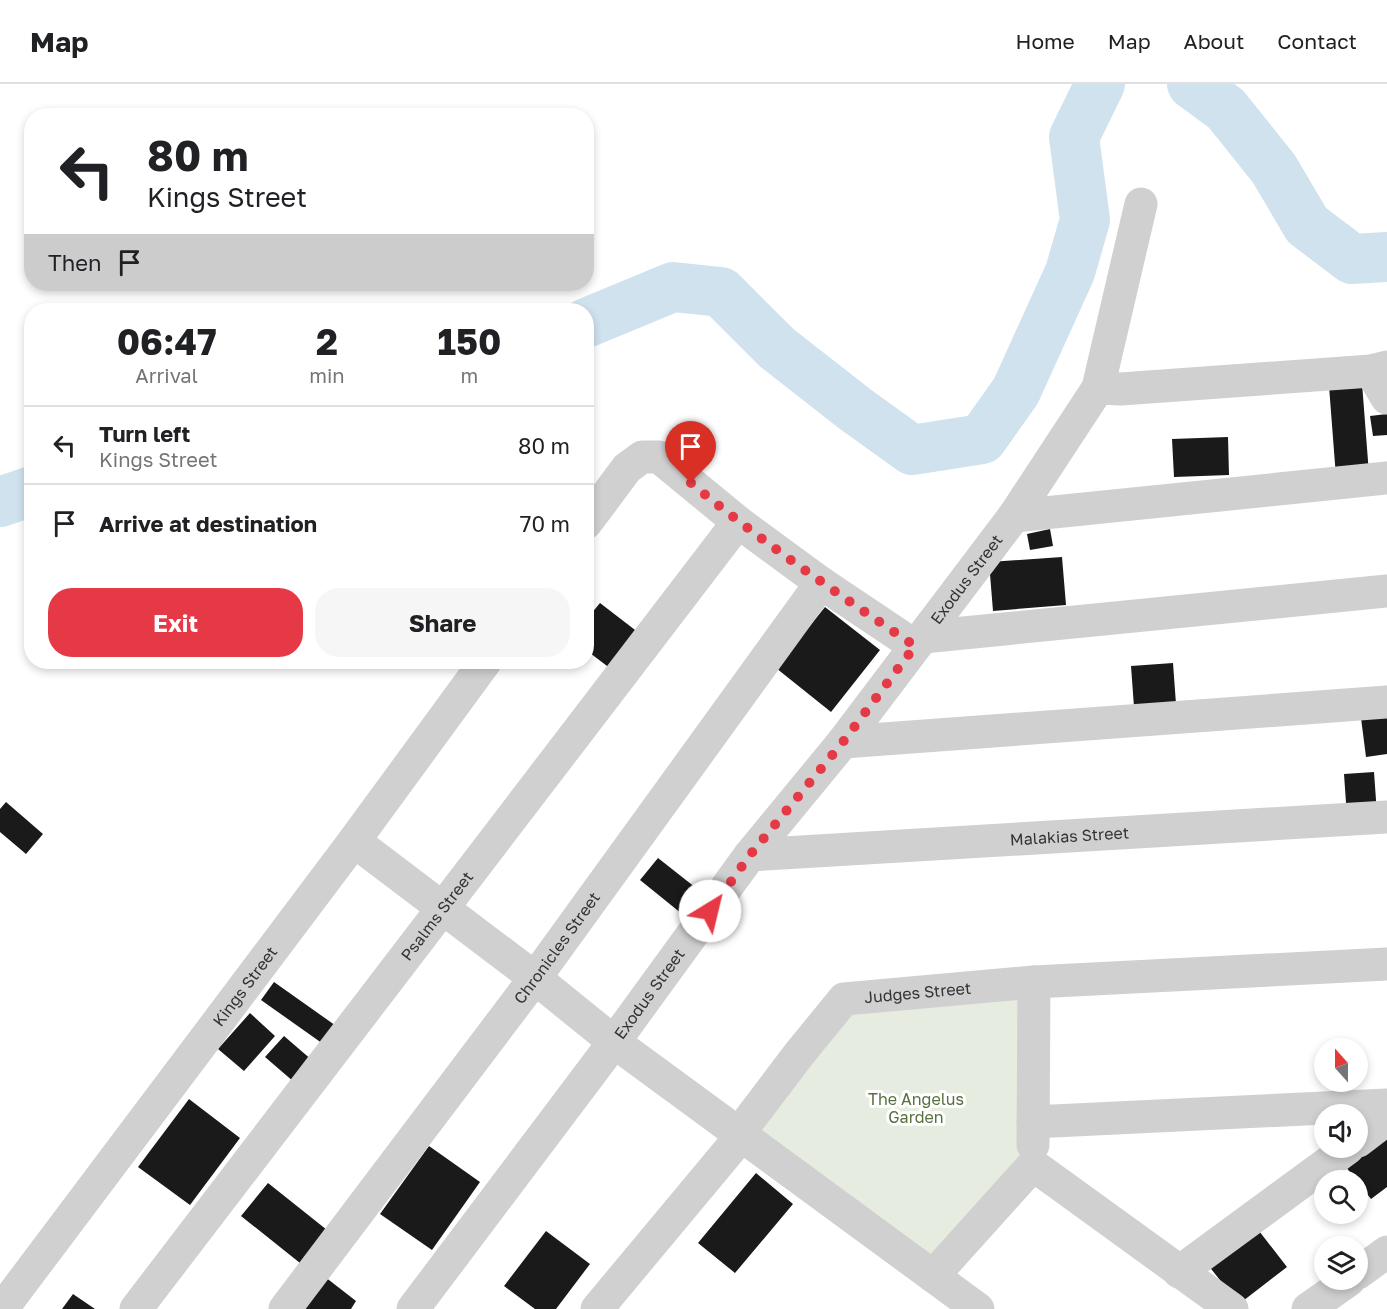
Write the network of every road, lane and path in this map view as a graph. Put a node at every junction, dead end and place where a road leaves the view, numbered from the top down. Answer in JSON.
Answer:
{"nodes":[{"id":1,"x":1141,"y":204,"type":"dead end"},
{"id":2,"x":1382,"y":379,"type":"edge"},
{"id":3,"x":1098,"y":388,"type":"junction"},
{"id":4,"x":1387,"y":478,"type":"edge"},
{"id":5,"x":594,"y":512,"type":"edge"},
{"id":6,"x":1014,"y":516,"type":"junction"},
{"id":7,"x":738,"y":522,"type":"junction"},
{"id":8,"x":821,"y":583,"type":"junction"},
{"id":9,"x":1387,"y":591,"type":"edge"},
{"id":10,"x":919,"y":641,"type":"junction"},
{"id":11,"x":480,"y":669,"type":"edge"},
{"id":12,"x":1387,"y":702,"type":"edge"},
{"id":13,"x":843,"y":742,"type":"junction"},
{"id":14,"x":1387,"y":817,"type":"edge"},
{"id":15,"x":354,"y":841,"type":"junction"},
{"id":16,"x":750,"y":855,"type":"junction"},
{"id":17,"x":442,"y":908,"type":"junction"},
{"id":18,"x":1387,"y":964,"type":"edge"},
{"id":19,"x":535,"y":978,"type":"junction"},
{"id":20,"x":1034,"y":982,"type":"junction"},
{"id":21,"x":614,"y":1042,"type":"junction"},
{"id":22,"x":1387,"y":1105,"type":"edge"},
{"id":23,"x":1387,"y":1119,"type":"edge"},
{"id":24,"x":1033,"y":1122,"type":"junction"},
{"id":25,"x":1368,"y":1133,"type":"edge"},
{"id":26,"x":742,"y":1135,"type":"junction"},
{"id":27,"x":1334,"y":1158,"type":"edge"},
{"id":28,"x":1033,"y":1165,"type":"junction"},
{"id":29,"x":1387,"y":1252,"type":"edge"},
{"id":30,"x":1368,"y":1266,"type":"edge"},
{"id":31,"x":1179,"y":1272,"type":"junction"},
{"id":32,"x":933,"y":1276,"type":"junction"},
{"id":33,"x":1335,"y":1290,"type":"edge"},
{"id":34,"x":2,"y":1309,"type":"edge"},
{"id":35,"x":136,"y":1309,"type":"edge"},
{"id":36,"x":285,"y":1309,"type":"edge"},
{"id":37,"x":413,"y":1309,"type":"edge"},
{"id":38,"x":597,"y":1309,"type":"edge"},
{"id":39,"x":978,"y":1309,"type":"edge"},
{"id":40,"x":1232,"y":1309,"type":"edge"},
{"id":41,"x":1308,"y":1309,"type":"edge"}],
"edges":[{"from":1,"to":3,"type":"street"},
{"from":2,"to":3,"type":"street"},
{"from":3,"to":6,"type":"street","name":"Exodus Street"},
{"from":4,"to":6,"type":"street"},
{"from":5,"to":7,"type":"street"},
{"from":6,"to":10,"type":"street","name":"Exodus Street"},
{"from":7,"to":8,"type":"street"},
{"from":7,"to":17,"type":"street","name":"Psalms Street"},
{"from":8,"to":10,"type":"street"},
{"from":8,"to":19,"type":"street","name":"Chronicles Street"},
{"from":9,"to":10,"type":"street"},
{"from":10,"to":13,"type":"street","name":"Exodus Street"},
{"from":11,"to":15,"type":"street","name":"Kings Street"},
{"from":12,"to":13,"type":"street"},
{"from":13,"to":16,"type":"street","name":"Exodus Street"},
{"from":14,"to":16,"type":"street","name":"Malakias Street"},
{"from":15,"to":17,"type":"street"},
{"from":15,"to":34,"type":"street","name":"Kings Street"},
{"from":16,"to":21,"type":"street","name":"Exodus Street"},
{"from":17,"to":19,"type":"street"},
{"from":17,"to":35,"type":"street","name":"Psalms Street"},
{"from":18,"to":20,"type":"street","name":"Judges Street"},
{"from":19,"to":21,"type":"street"},
{"from":19,"to":36,"type":"street","name":"Chronicles Street"},
{"from":20,"to":24,"type":"street"},
{"from":20,"to":26,"type":"street","name":"Judges Street"},
{"from":21,"to":26,"type":"street"},
{"from":21,"to":37,"type":"street","name":"Exodus Street"},
{"from":22,"to":24,"type":"street"},
{"from":23,"to":25,"type":"street"},
{"from":24,"to":28,"type":"street"},
{"from":26,"to":32,"type":"street"},
{"from":26,"to":38,"type":"street","name":"Judges Street"},
{"from":27,"to":31,"type":"street"},
{"from":28,"to":31,"type":"street"},
{"from":28,"to":32,"type":"street"},
{"from":29,"to":30,"type":"street"},
{"from":31,"to":40,"type":"street"},
{"from":32,"to":39,"type":"street"},
{"from":33,"to":41,"type":"street"}]}
